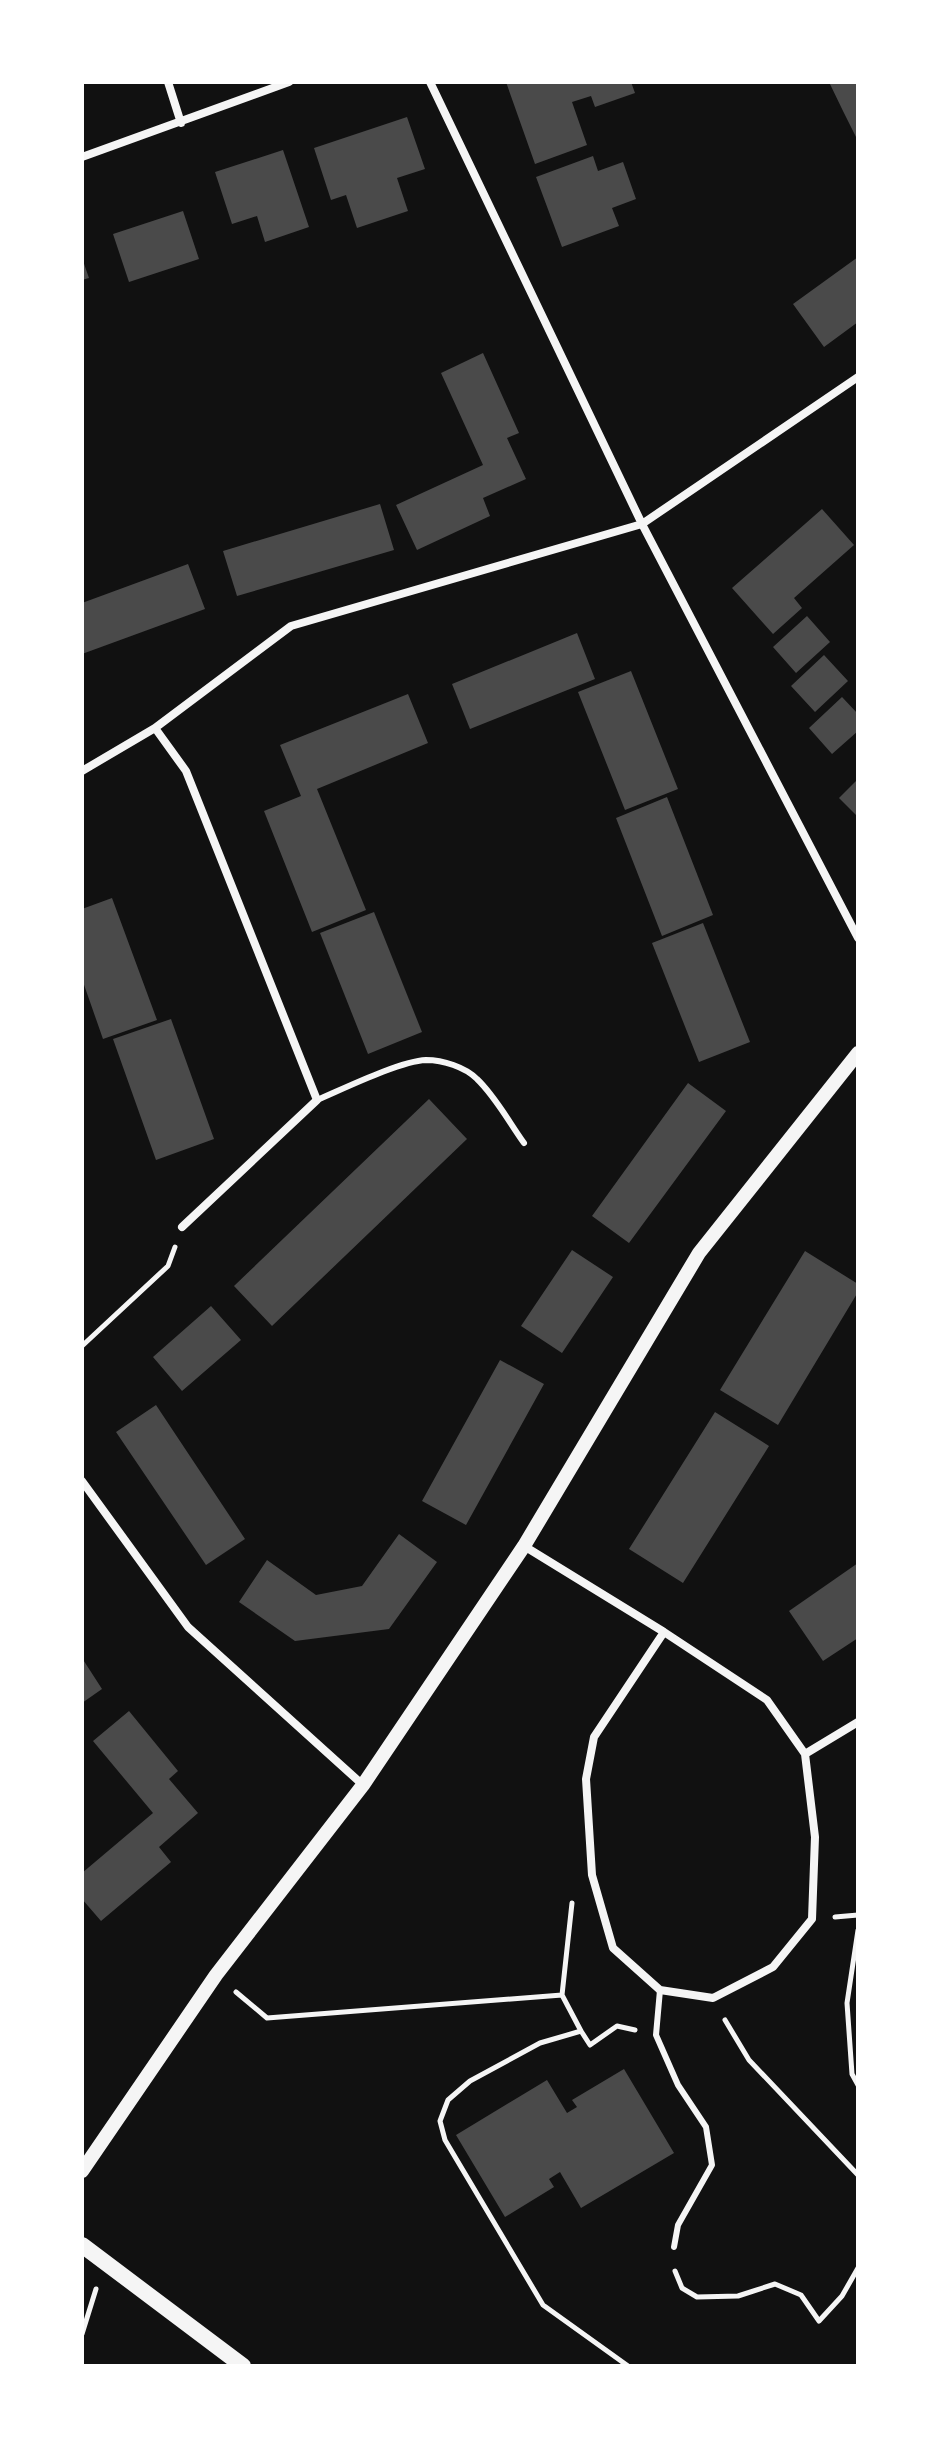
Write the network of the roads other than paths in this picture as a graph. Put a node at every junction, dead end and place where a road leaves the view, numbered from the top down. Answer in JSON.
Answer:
{"nodes":[{"id":1,"x":168,"y":82,"type":"edge"},
{"id":2,"x":289,"y":82,"type":"edge"},
{"id":3,"x":430,"y":82,"type":"edge"},
{"id":4,"x":181,"y":123,"type":"junction"},
{"id":5,"x":82,"y":157,"type":"edge"},
{"id":6,"x":858,"y":377,"type":"edge"},
{"id":7,"x":642,"y":524,"type":"junction"},
{"id":8,"x":155,"y":728,"type":"junction"},
{"id":9,"x":82,"y":771,"type":"edge"},
{"id":10,"x":858,"y":938,"type":"edge"},
{"id":11,"x":858,"y":1053,"type":"edge"},
{"id":12,"x":317,"y":1100,"type":"junction"},
{"id":13,"x":524,"y":1143,"type":"dead end"},
{"id":14,"x":182,"y":1227,"type":"road end"},
{"id":15,"x":82,"y":1481,"type":"edge"},
{"id":16,"x":524,"y":1546,"type":"junction"},
{"id":17,"x":664,"y":1632,"type":"junction"},
{"id":18,"x":858,"y":1722,"type":"edge"},
{"id":19,"x":805,"y":1754,"type":"junction"},
{"id":20,"x":363,"y":1785,"type":"junction"},
{"id":21,"x":660,"y":1990,"type":"junction"},
{"id":22,"x":82,"y":2171,"type":"edge"},
{"id":23,"x":82,"y":2245,"type":"edge"},
{"id":24,"x":674,"y":2247,"type":"road end"},
{"id":25,"x":243,"y":2366,"type":"edge"}],
"edges":[{"from":1,"to":4,"type":"street"},
{"from":2,"to":4,"type":"street"},
{"from":3,"to":7,"type":"street"},
{"from":4,"to":5,"type":"street"},
{"from":6,"to":7,"type":"street"},
{"from":7,"to":8,"type":"street"},
{"from":7,"to":10,"type":"street"},
{"from":8,"to":9,"type":"street"},
{"from":8,"to":12,"type":"street"},
{"from":11,"to":16,"type":"street"},
{"from":12,"to":13,"type":"lane"},
{"from":12,"to":14,"type":"street"},
{"from":15,"to":20,"type":"street"},
{"from":16,"to":17,"type":"street"},
{"from":16,"to":20,"type":"street"},
{"from":17,"to":19,"type":"street"},
{"from":17,"to":21,"type":"street"},
{"from":18,"to":19,"type":"street"},
{"from":19,"to":21,"type":"street"},
{"from":20,"to":22,"type":"street"},
{"from":21,"to":24,"type":"lane"},
{"from":23,"to":25,"type":"main road"}]}
